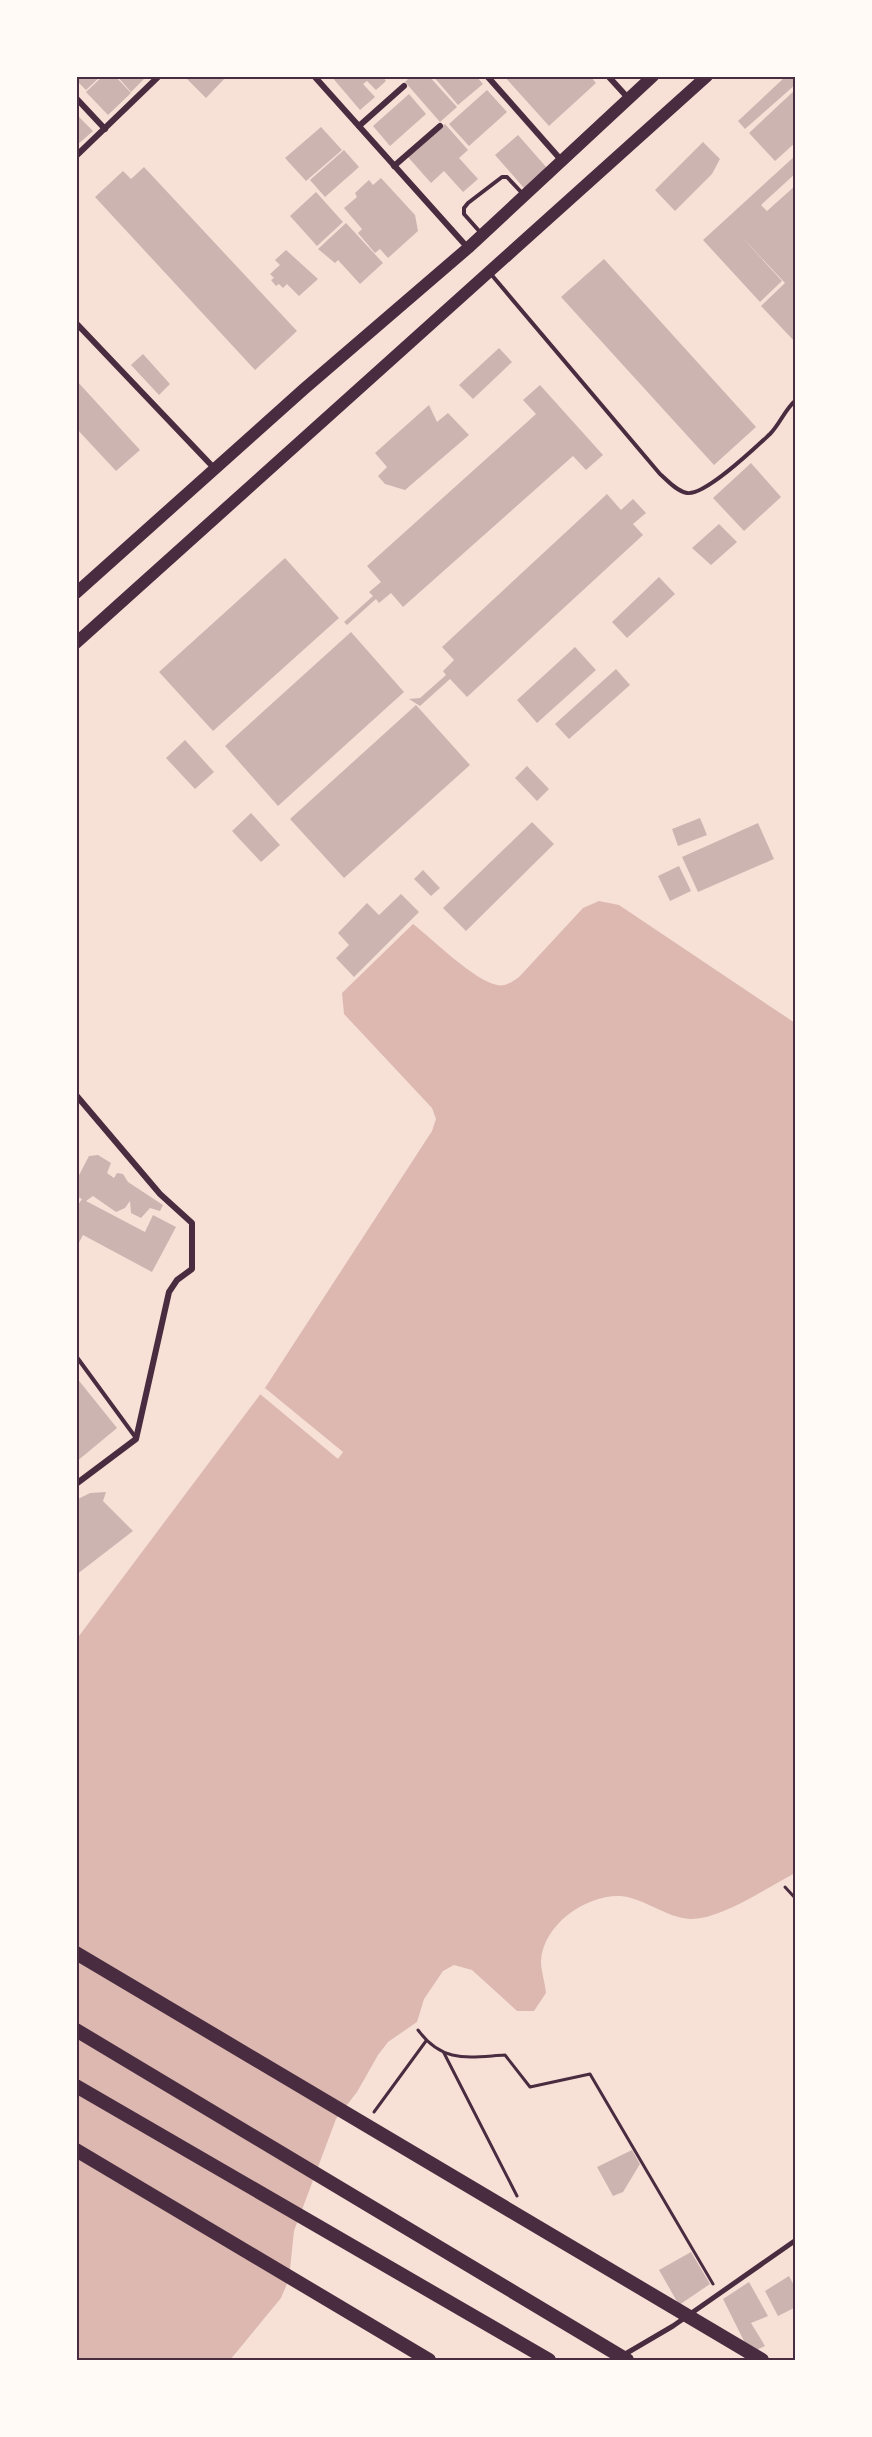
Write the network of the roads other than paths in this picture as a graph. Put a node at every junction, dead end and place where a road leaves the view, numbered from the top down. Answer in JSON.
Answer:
{"nodes":[{"id":1,"x":159,"y":76,"type":"edge"},
{"id":2,"x":314,"y":76,"type":"edge"},
{"id":3,"x":487,"y":76,"type":"edge"},
{"id":4,"x":608,"y":76,"type":"edge"},
{"id":5,"x":653,"y":76,"type":"edge"},
{"id":6,"x":707,"y":76,"type":"edge"},
{"id":7,"x":404,"y":86,"type":"dead end"},
{"id":8,"x":76,"y":98,"type":"edge"},
{"id":9,"x":629,"y":99,"type":"junction"},
{"id":10,"x":359,"y":126,"type":"junction"},
{"id":11,"x":440,"y":126,"type":"dead end"},
{"id":12,"x":105,"y":129,"type":"junction"},
{"id":13,"x":76,"y":156,"type":"edge"},
{"id":14,"x":561,"y":161,"type":"junction"},
{"id":15,"x":394,"y":166,"type":"junction"},
{"id":16,"x":525,"y":195,"type":"junction"},
{"id":17,"x":482,"y":235,"type":"junction"},
{"id":18,"x":468,"y":248,"type":"junction"},
{"id":19,"x":490,"y":273,"type":"junction"},
{"id":20,"x":76,"y":323,"type":"edge"},
{"id":21,"x":795,"y":400,"type":"edge"},
{"id":22,"x":214,"y":468,"type":"junction"},
{"id":23,"x":76,"y":593,"type":"edge"},
{"id":24,"x":76,"y":643,"type":"edge"},
{"id":25,"x":76,"y":1095,"type":"edge"},
{"id":26,"x":76,"y":1356,"type":"edge"},
{"id":27,"x":136,"y":1439,"type":"junction"},
{"id":28,"x":76,"y":1484,"type":"edge"},
{"id":29,"x":76,"y":1953,"type":"edge"},
{"id":30,"x":76,"y":2030,"type":"edge"},
{"id":31,"x":76,"y":2086,"type":"edge"},
{"id":32,"x":76,"y":2150,"type":"edge"},
{"id":33,"x":795,"y":2240,"type":"edge"},
{"id":34,"x":429,"y":2361,"type":"edge"},
{"id":35,"x":549,"y":2361,"type":"edge"},
{"id":36,"x":615,"y":2361,"type":"edge"},
{"id":37,"x":627,"y":2361,"type":"edge"},
{"id":38,"x":762,"y":2361,"type":"edge"}],
"edges":[{"from":1,"to":12,"type":"street"},
{"from":2,"to":10,"type":"street"},
{"from":3,"to":14,"type":"street"},
{"from":4,"to":9,"type":"street"},
{"from":5,"to":9,"type":"main road"},
{"from":6,"to":19,"type":"main road"},
{"from":7,"to":10,"type":"street"},
{"from":8,"to":12,"type":"street"},
{"from":9,"to":14,"type":"main road"},
{"from":10,"to":15,"type":"street"},
{"from":11,"to":15,"type":"street"},
{"from":12,"to":13,"type":"street"},
{"from":14,"to":16,"type":"main road"},
{"from":15,"to":18,"type":"street"},
{"from":16,"to":17,"type":"main road"},
{"from":16,"to":17,"type":"lane"},
{"from":17,"to":18,"type":"main road"},
{"from":18,"to":22,"type":"main road"},
{"from":19,"to":21,"type":"lane"},
{"from":19,"to":24,"type":"main road"},
{"from":20,"to":22,"type":"street"},
{"from":22,"to":23,"type":"main road"},
{"from":25,"to":27,"type":"street"},
{"from":26,"to":27,"type":"lane"},
{"from":27,"to":28,"type":"street"},
{"from":29,"to":38,"type":"highway"},
{"from":30,"to":37,"type":"highway"},
{"from":31,"to":35,"type":"highway"},
{"from":32,"to":34,"type":"highway"},
{"from":33,"to":36,"type":"street"}]}
